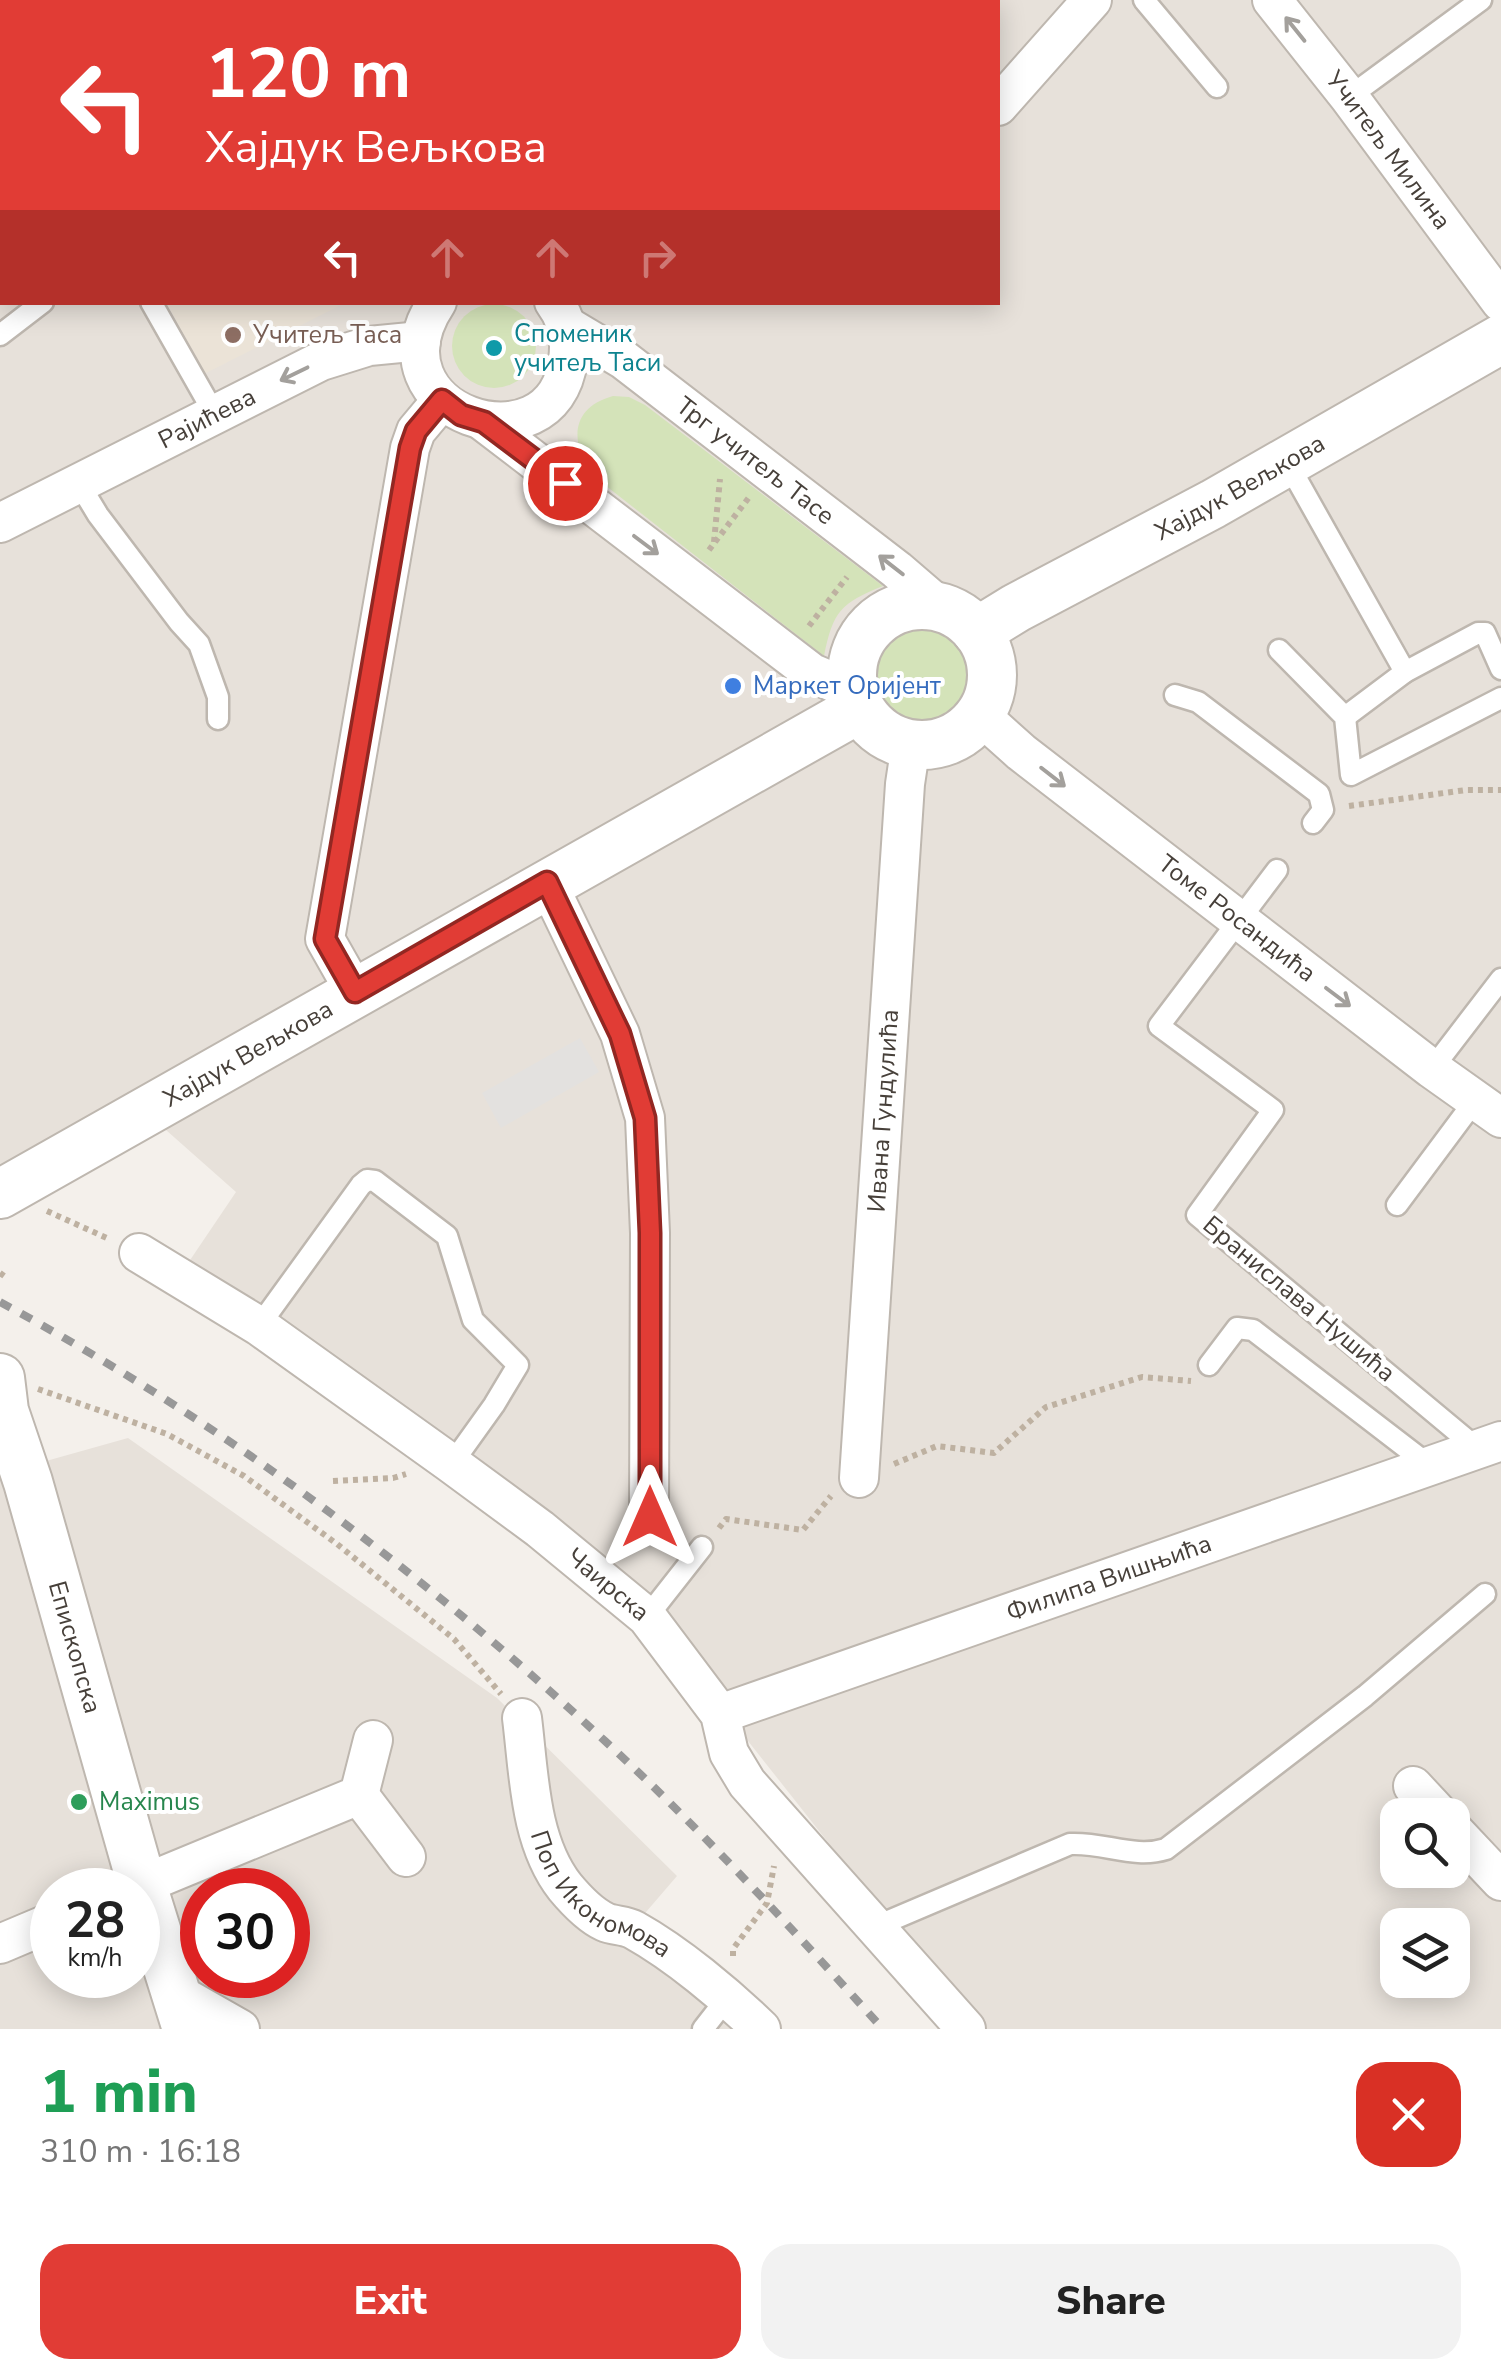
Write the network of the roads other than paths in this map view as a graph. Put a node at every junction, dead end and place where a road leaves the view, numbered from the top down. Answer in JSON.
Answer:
{"nodes":[{"id":1,"x":1092,"y":0,"type":"edge"},
{"id":2,"x":1144,"y":0,"type":"edge"},
{"id":3,"x":1272,"y":0,"type":"edge"},
{"id":4,"x":1481,"y":0,"type":"edge"},
{"id":5,"x":1217,"y":87,"type":"dead end"},
{"id":6,"x":1350,"y":96,"type":"junction"},
{"id":7,"x":1000,"y":104,"type":"edge"},
{"id":8,"x":1501,"y":302,"type":"edge"},
{"id":9,"x":38,"y":305,"type":"edge"},
{"id":10,"x":153,"y":305,"type":"edge"},
{"id":11,"x":436,"y":305,"type":"edge"},
{"id":12,"x":560,"y":314,"type":"edge"},
{"id":13,"x":0,"y":334,"type":"edge"},
{"id":14,"x":1501,"y":339,"type":"edge"},
{"id":15,"x":421,"y":341,"type":"junction"},
{"id":16,"x":442,"y":400,"type":"junction"},
{"id":17,"x":214,"y":413,"type":"junction"},
{"id":18,"x":484,"y":422,"type":"junction"},
{"id":19,"x":1287,"y":462,"type":"junction"},
{"id":20,"x":78,"y":482,"type":"junction"},
{"id":21,"x":0,"y":523,"type":"edge"},
{"id":22,"x":958,"y":620,"type":"junction"},
{"id":23,"x":1278,"y":650,"type":"dead end"},
{"id":24,"x":1501,"y":669,"type":"edge"},
{"id":25,"x":1406,"y":672,"type":"junction"},
{"id":26,"x":1176,"y":694,"type":"dead end"},
{"id":27,"x":856,"y":697,"type":"junction"},
{"id":28,"x":1501,"y":698,"type":"edge"},
{"id":29,"x":984,"y":710,"type":"junction"},
{"id":30,"x":1345,"y":717,"type":"junction"},
{"id":31,"x":218,"y":719,"type":"dead end"},
{"id":32,"x":911,"y":744,"type":"junction"},
{"id":33,"x":1318,"y":816,"type":"road end"},
{"id":34,"x":1277,"y":870,"type":"dead end"},
{"id":35,"x":547,"y":882,"type":"junction"},
{"id":36,"x":1238,"y":920,"type":"junction"},
{"id":37,"x":1501,"y":978,"type":"edge"},
{"id":38,"x":355,"y":992,"type":"junction"},
{"id":39,"x":1432,"y":1069,"type":"junction"},
{"id":40,"x":1488,"y":1108,"type":"edge"},
{"id":41,"x":15,"y":1198,"type":"edge"},
{"id":42,"x":1397,"y":1205,"type":"dead end"},
{"id":43,"x":139,"y":1253,"type":"road end"},
{"id":44,"x":259,"y":1326,"type":"junction"},
{"id":45,"x":1209,"y":1365,"type":"road end"},
{"id":46,"x":1,"y":1395,"type":"edge"},
{"id":47,"x":1490,"y":1445,"type":"edge"},
{"id":48,"x":450,"y":1464,"type":"junction"},
{"id":49,"x":1430,"y":1466,"type":"junction"},
{"id":50,"x":860,"y":1470,"type":"road end"},
{"id":51,"x":650,"y":1517,"type":"dead end"},
{"id":52,"x":702,"y":1547,"type":"road end"},
{"id":53,"x":1485,"y":1594,"type":"dead end"},
{"id":54,"x":647,"y":1617,"type":"junction"},
{"id":55,"x":720,"y":1714,"type":"junction"},
{"id":56,"x":522,"y":1718,"type":"road end"},
{"id":57,"x":373,"y":1740,"type":"dead end"},
{"id":58,"x":1413,"y":1786,"type":"dead end"},
{"id":59,"x":359,"y":1796,"type":"junction"},
{"id":60,"x":1424,"y":1798,"type":"edge"},
{"id":61,"x":1470,"y":1848,"type":"edge"},
{"id":62,"x":406,"y":1856,"type":"dead end"},
{"id":63,"x":130,"y":1868,"type":"edge"},
{"id":64,"x":160,"y":1877,"type":"edge"},
{"id":65,"x":1501,"y":1881,"type":"edge"},
{"id":66,"x":878,"y":1926,"type":"junction"},
{"id":67,"x":30,"y":1931,"type":"edge"},
{"id":68,"x":0,"y":1944,"type":"edge"},
{"id":69,"x":160,"y":1954,"type":"edge"},
{"id":70,"x":728,"y":1997,"type":"junction"},
{"id":71,"x":181,"y":2010,"type":"edge"},
{"id":72,"x":240,"y":2029,"type":"edge"},
{"id":73,"x":703,"y":2029,"type":"edge"},
{"id":74,"x":761,"y":2029,"type":"edge"},
{"id":75,"x":966,"y":2029,"type":"edge"}],
"edges":[{"from":1,"to":7,"type":"street"},
{"from":2,"to":5,"type":"lane"},
{"from":6,"to":3,"type":"street","name":"Учитељ Милина","one_way":true},
{"from":4,"to":6,"type":"lane"},
{"from":6,"to":8,"type":"street","name":"Учитељ Милина"},
{"from":9,"to":13,"type":"lane"},
{"from":10,"to":17,"type":"lane"},
{"from":11,"to":15,"type":"street"},
{"from":12,"to":18,"type":"street"},
{"from":22,"to":12,"type":"street","name":"Трг учитељ Тасе","one_way":true},
{"from":14,"to":19,"type":"street","name":"Хајдук Вељкова"},
{"from":15,"to":16,"type":"street"},
{"from":15,"to":17,"type":"street","name":"Рајићева","one_way":true},
{"from":16,"to":18,"type":"street"},
{"from":16,"to":38,"type":"street"},
{"from":17,"to":20,"type":"street","name":"Рајићева"},
{"from":18,"to":27,"type":"street","one_way":true},
{"from":19,"to":22,"type":"street","name":"Хајдук Вељкова"},
{"from":19,"to":25,"type":"lane"},
{"from":20,"to":21,"type":"street","name":"Рајићева"},
{"from":20,"to":31,"type":"lane"},
{"from":22,"to":27,"type":"street"},
{"from":22,"to":29,"type":"street"},
{"from":23,"to":30,"type":"lane"},
{"from":24,"to":25,"type":"lane"},
{"from":25,"to":30,"type":"lane"},
{"from":26,"to":33,"type":"lane"},
{"from":27,"to":32,"type":"street"},
{"from":27,"to":35,"type":"street","name":"Хајдук Вељкова"},
{"from":28,"to":30,"type":"lane"},
{"from":29,"to":32,"type":"street"},
{"from":29,"to":36,"type":"street","name":"Томе Росандића","one_way":true},
{"from":32,"to":50,"type":"street","name":"Ивана Гундулића"},
{"from":34,"to":36,"type":"lane"},
{"from":35,"to":38,"type":"street","name":"Хајдук Вељкова"},
{"from":35,"to":51,"type":"street"},
{"from":36,"to":39,"type":"street","name":"Томе Росандића","one_way":true},
{"from":36,"to":47,"type":"lane","name":"Бранислава Нушића"},
{"from":37,"to":39,"type":"lane"},
{"from":38,"to":41,"type":"street","name":"Хајдук Вељкова"},
{"from":39,"to":40,"type":"street","name":"Томе Росандића"},
{"from":40,"to":42,"type":"lane"},
{"from":43,"to":44,"type":"street","name":"Чаирска"},
{"from":44,"to":48,"type":"street","name":"Чаирска"},
{"from":44,"to":48,"type":"lane"},
{"from":45,"to":49,"type":"lane","name":"Бранислава Нушића"},
{"from":46,"to":63,"type":"street","name":"Епископска"},
{"from":47,"to":49,"type":"street","name":"Филипа Вишњића"},
{"from":48,"to":54,"type":"street","name":"Чаирска"},
{"from":49,"to":55,"type":"street","name":"Филипа Вишњића"},
{"from":52,"to":54,"type":"lane"},
{"from":53,"to":66,"type":"lane"},
{"from":54,"to":55,"type":"street","name":"Чаирска"},
{"from":55,"to":66,"type":"street","name":"Чаирска"},
{"from":56,"to":70,"type":"street","name":"Поп Икономова"},
{"from":57,"to":59,"type":"street"},
{"from":58,"to":60,"type":"street"},
{"from":59,"to":62,"type":"street"},
{"from":59,"to":64,"type":"street"},
{"from":61,"to":65,"type":"street"},
{"from":66,"to":75,"type":"street","name":"Чаирска"},
{"from":67,"to":68,"type":"street"},
{"from":69,"to":71,"type":"street","name":"Епископска"},
{"from":70,"to":73,"type":"lane"},
{"from":70,"to":74,"type":"street","name":"Поп Икономова"},
{"from":71,"to":72,"type":"street"}]}
